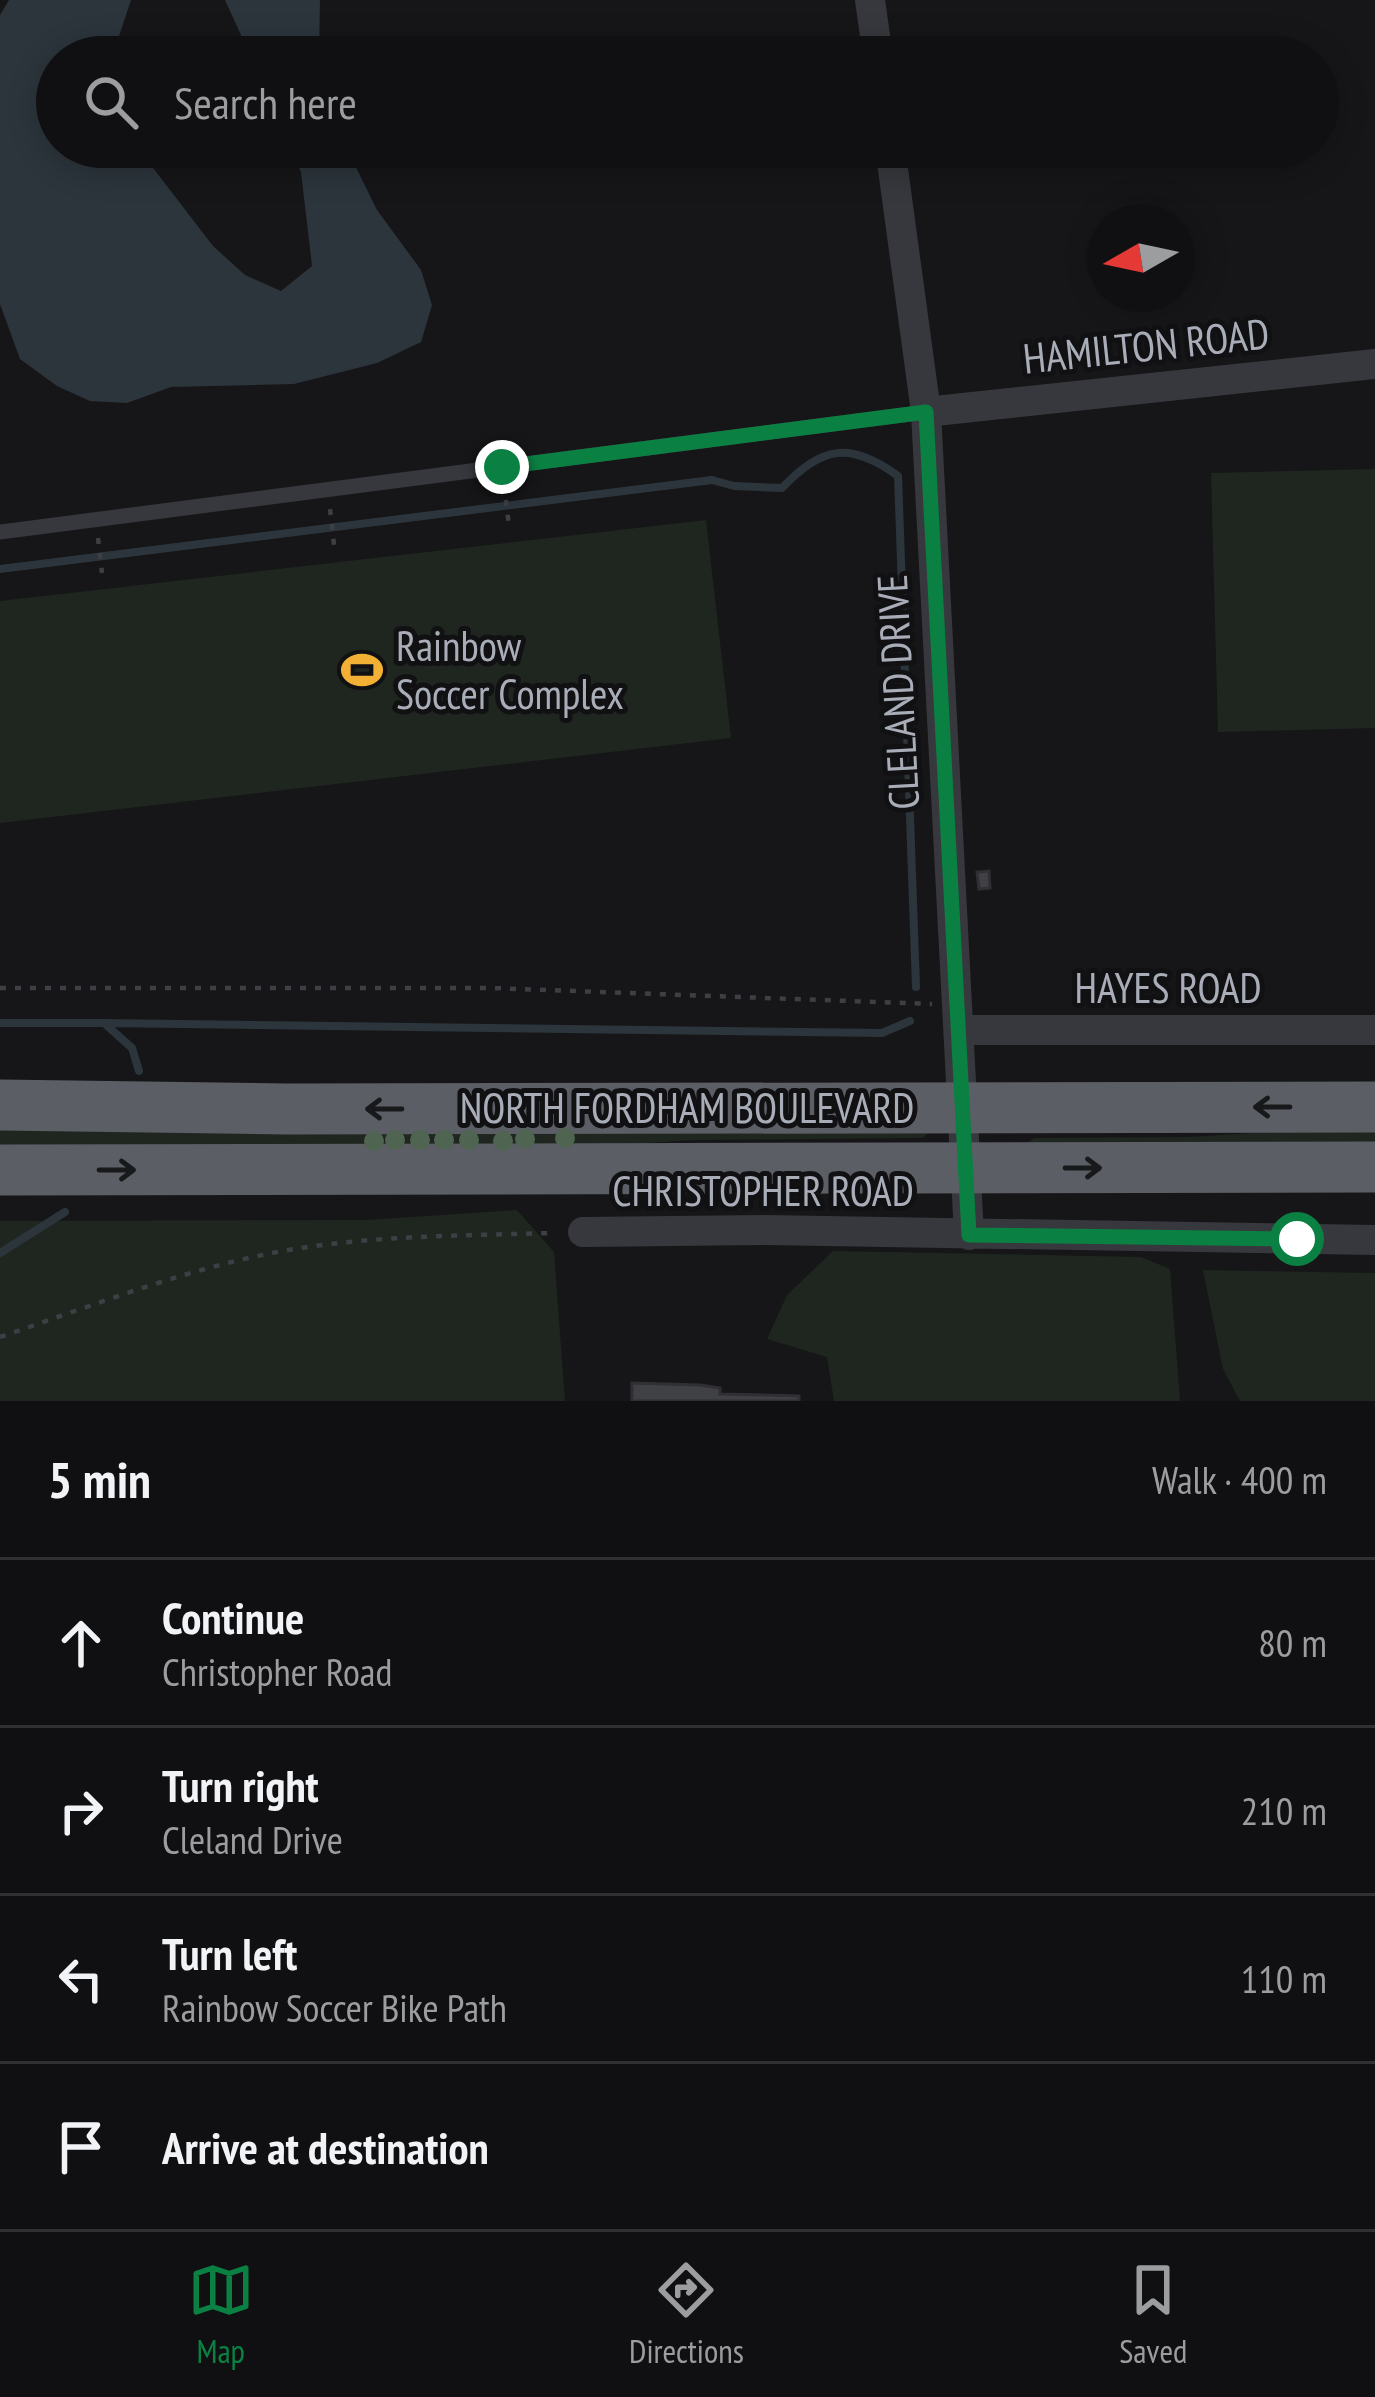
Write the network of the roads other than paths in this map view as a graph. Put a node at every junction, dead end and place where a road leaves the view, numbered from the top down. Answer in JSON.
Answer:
{"nodes":[{"id":1,"x":870,"y":0,"type":"edge"},
{"id":2,"x":875,"y":36,"type":"edge"},
{"id":3,"x":893,"y":168,"type":"edge"},
{"id":4,"x":1375,"y":364,"type":"edge"},
{"id":5,"x":926,"y":412,"type":"junction"},
{"id":6,"x":0,"y":532,"type":"edge"},
{"id":7,"x":958,"y":1017,"type":"junction"},
{"id":8,"x":1375,"y":1030,"type":"edge"},
{"id":9,"x":0,"y":1105,"type":"edge"},
{"id":10,"x":1375,"y":1106,"type":"edge"},
{"id":11,"x":964,"y":1107,"type":"junction"},
{"id":12,"x":1375,"y":1167,"type":"edge"},
{"id":13,"x":966,"y":1168,"type":"junction"},
{"id":14,"x":0,"y":1170,"type":"edge"},
{"id":15,"x":583,"y":1232,"type":"road end"},
{"id":16,"x":969,"y":1235,"type":"junction"},
{"id":17,"x":1375,"y":1240,"type":"edge"}],
"edges":[{"from":1,"to":2,"type":"street"},
{"from":3,"to":5,"type":"street","name":"CLELAND DRIVE"},
{"from":4,"to":5,"type":"street","name":"HAMILTON ROAD"},
{"from":5,"to":6,"type":"lane"},
{"from":5,"to":7,"type":"street","name":"CLELAND DRIVE"},
{"from":7,"to":8,"type":"street","name":"HAYES ROAD"},
{"from":7,"to":11,"type":"street","name":"CLELAND DRIVE"},
{"from":11,"to":9,"type":"highway","name":"NORTH FORDHAM BOULEVARD","one_way":true},
{"from":10,"to":11,"type":"highway","name":"NORTH FORDHAM BOULEVARD","one_way":true},
{"from":11,"to":13,"type":"street","name":"CLELAND DRIVE"},
{"from":13,"to":12,"type":"highway","name":"NORTH FORDHAM BOULEVARD","one_way":true},
{"from":14,"to":13,"type":"highway","name":"NORTH FORDHAM BOULEVARD","one_way":true},
{"from":13,"to":16,"type":"street","name":"CLELAND DRIVE"},
{"from":15,"to":16,"type":"street","name":"CHRISTOPHER ROAD"},
{"from":16,"to":17,"type":"street","name":"CHRISTOPHER ROAD"}]}
